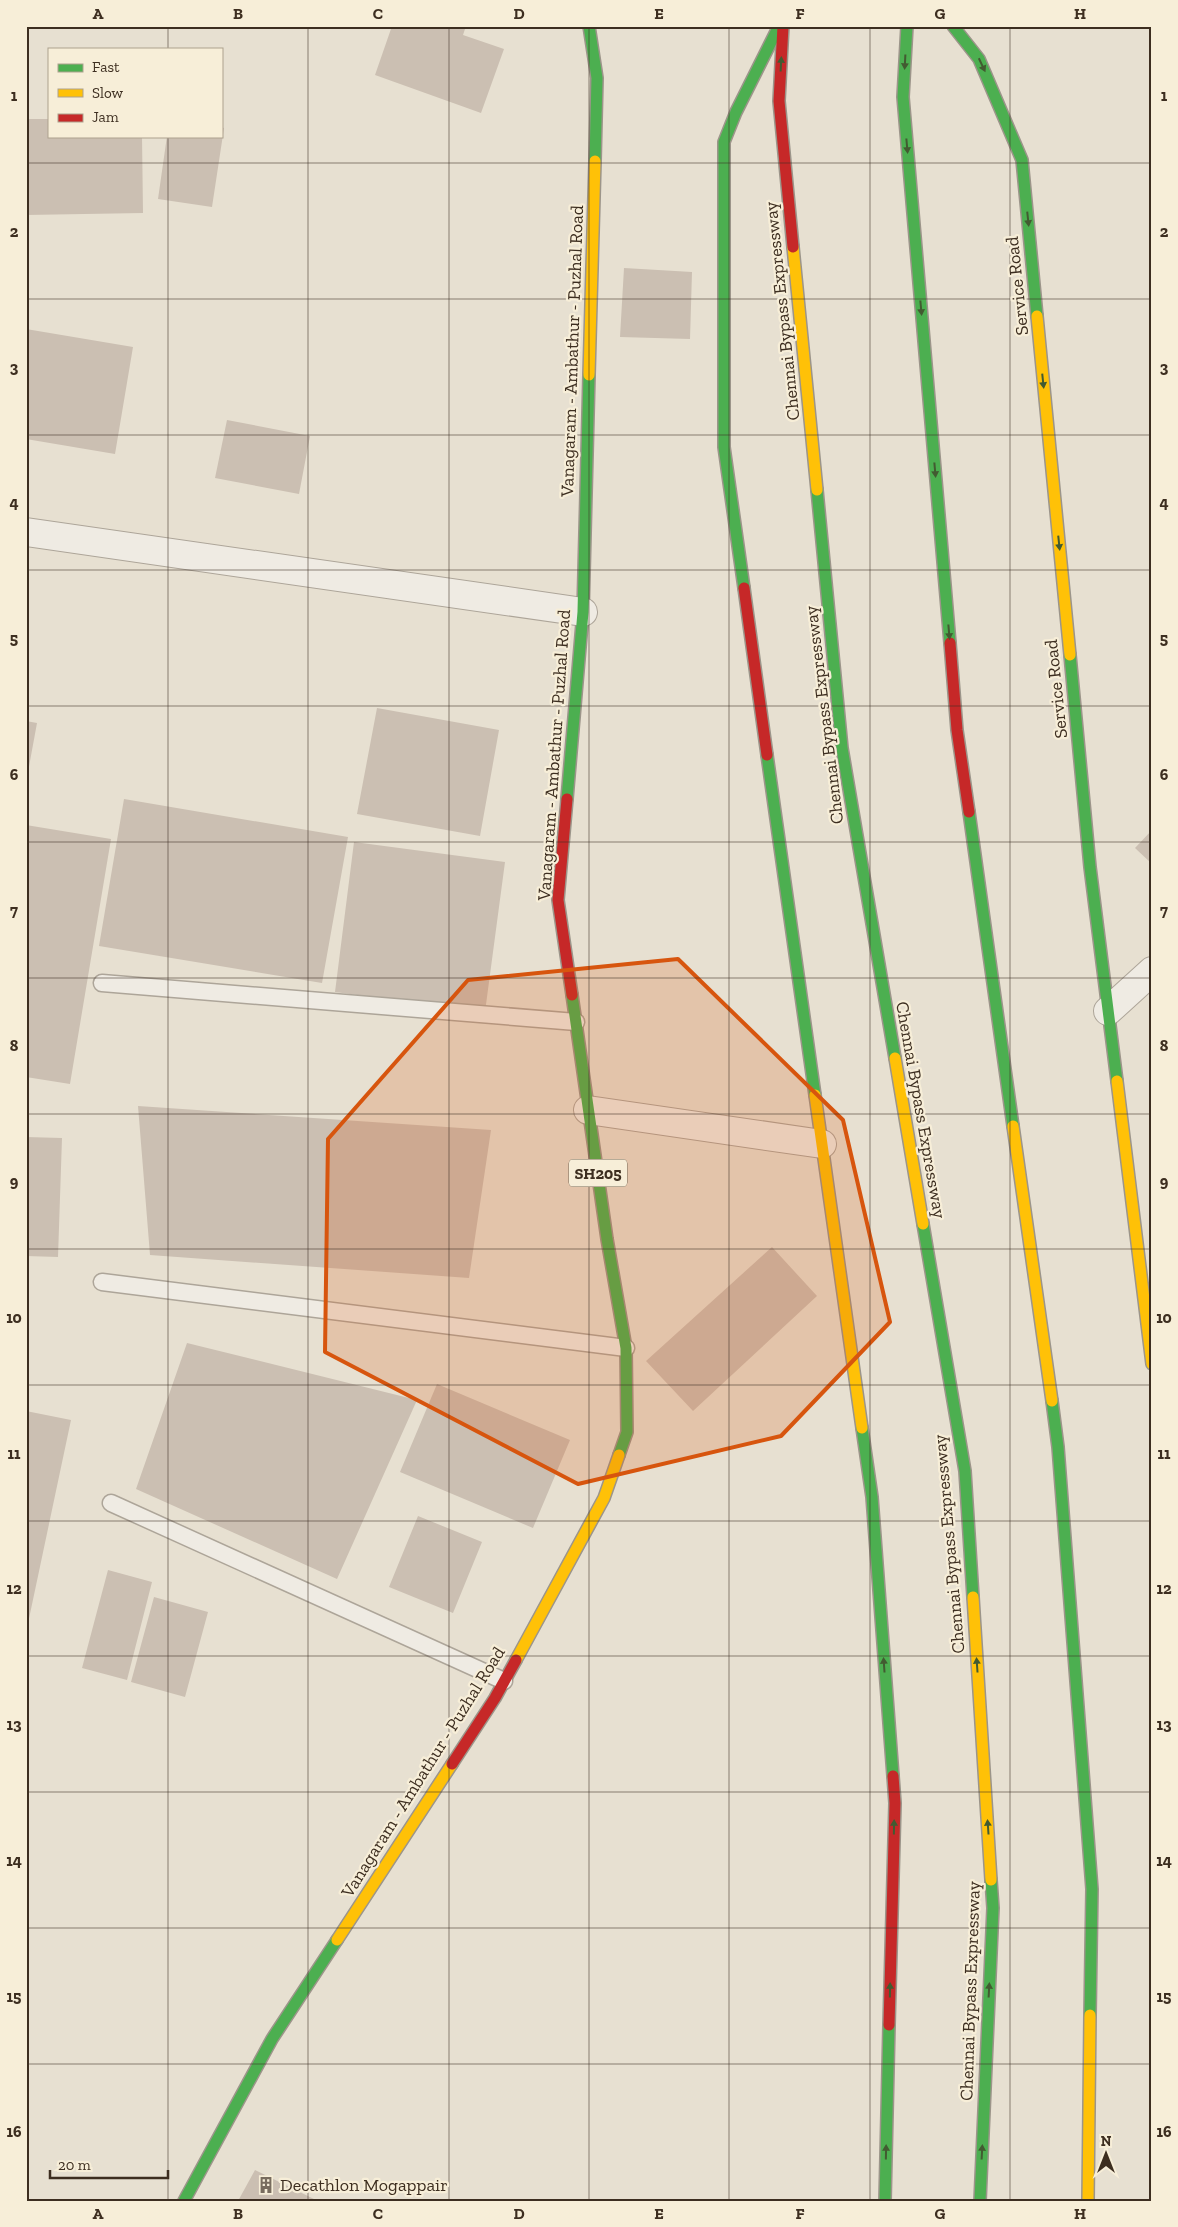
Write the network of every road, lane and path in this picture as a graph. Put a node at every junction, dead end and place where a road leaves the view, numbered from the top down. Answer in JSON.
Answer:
{"nodes":[{"id":1,"x":589,"y":26,"type":"edge"},
{"id":2,"x":781,"y":26,"type":"edge"},
{"id":3,"x":907,"y":26,"type":"edge"},
{"id":4,"x":953,"y":26,"type":"edge"},
{"id":5,"x":26,"y":532,"type":"edge"},
{"id":6,"x":583,"y":612,"type":"junction"},
{"id":7,"x":1152,"y":971,"type":"edge"},
{"id":8,"x":102,"y":983,"type":"dead end"},
{"id":9,"x":1108,"y":1011,"type":"junction"},
{"id":10,"x":576,"y":1022,"type":"junction"},
{"id":11,"x":588,"y":1110,"type":"junction"},
{"id":12,"x":822,"y":1144,"type":"junction"},
{"id":13,"x":102,"y":1282,"type":"dead end"},
{"id":14,"x":626,"y":1348,"type":"junction"},
{"id":15,"x":1152,"y":1364,"type":"edge"},
{"id":16,"x":111,"y":1503,"type":"dead end"},
{"id":17,"x":504,"y":1681,"type":"junction"},
{"id":18,"x":184,"y":2201,"type":"edge"},
{"id":19,"x":885,"y":2201,"type":"edge"},
{"id":20,"x":980,"y":2201,"type":"edge"},
{"id":21,"x":1088,"y":2201,"type":"edge"}],
"edges":[{"from":1,"to":6,"type":"main road","name":"Vanagaram - Ambathur - Puzhal Road","number":"SH205"},
{"from":2,"to":12,"type":"main road"},
{"from":20,"to":2,"type":"main road","name":"Chennai Bypass Expressway","one_way":true},
{"from":3,"to":21,"type":"main road","one_way":true},
{"from":4,"to":9,"type":"main road","name":"Service Road","one_way":true},
{"from":5,"to":6,"type":"street"},
{"from":6,"to":10,"type":"main road","name":"Vanagaram - Ambathur - Puzhal Road","number":"SH205"},
{"from":7,"to":9,"type":"street"},
{"from":8,"to":10,"type":"lane"},
{"from":9,"to":15,"type":"main road","name":"Service Road"},
{"from":10,"to":11,"type":"main road","name":"Vanagaram - Ambathur - Puzhal Road","number":"SH205"},
{"from":11,"to":12,"type":"street"},
{"from":11,"to":14,"type":"main road","name":"Vanagaram - Ambathur - Puzhal Road","number":"SH205"},
{"from":19,"to":12,"type":"main road","one_way":true},
{"from":13,"to":14,"type":"lane"},
{"from":14,"to":17,"type":"main road","name":"Vanagaram - Ambathur - Puzhal Road","number":"SH205"},
{"from":16,"to":17,"type":"lane"},
{"from":17,"to":18,"type":"main road","name":"Vanagaram - Ambathur - Puzhal Road","number":"SH205"}]}
